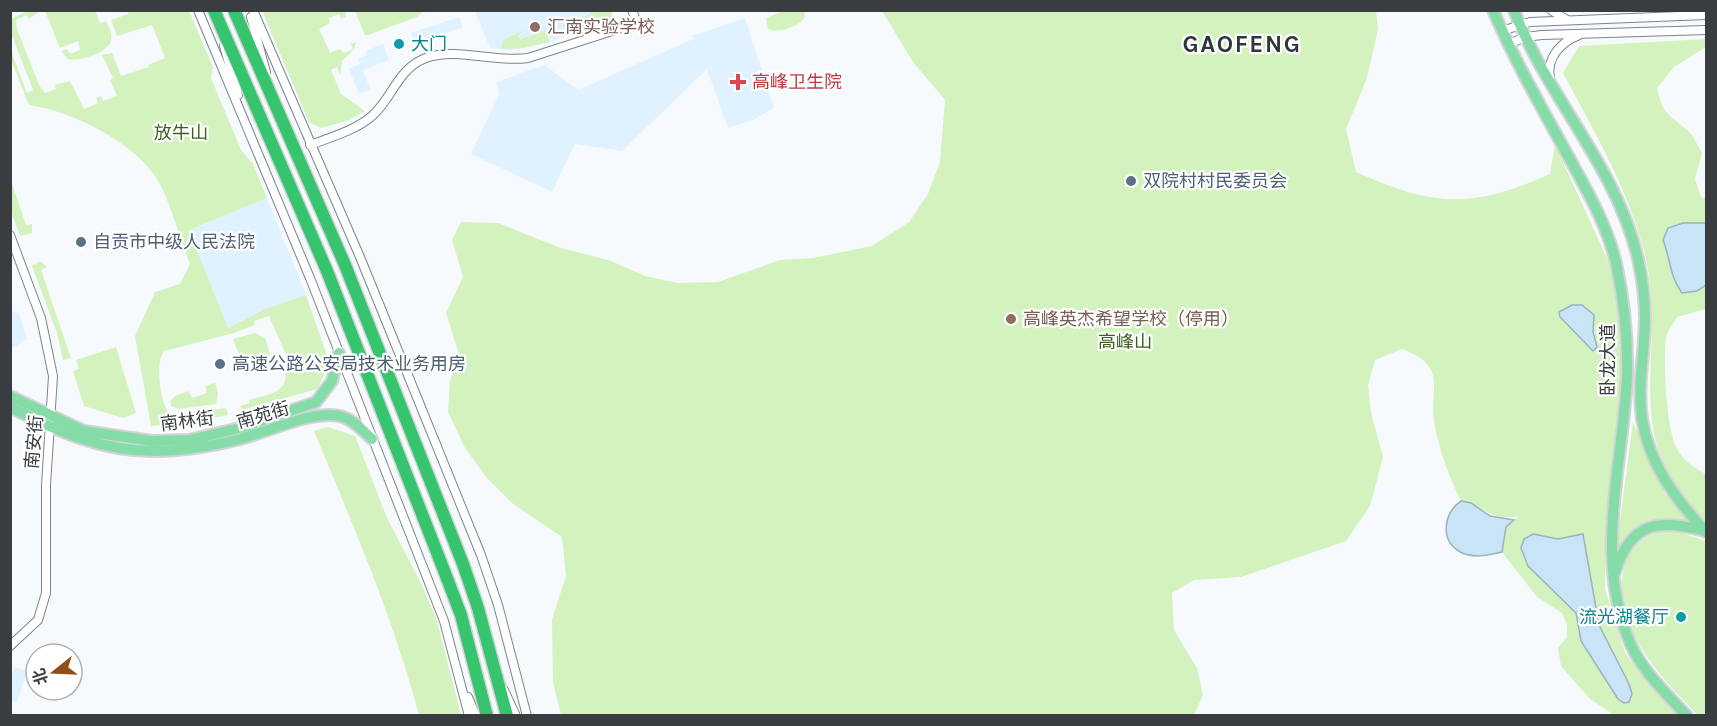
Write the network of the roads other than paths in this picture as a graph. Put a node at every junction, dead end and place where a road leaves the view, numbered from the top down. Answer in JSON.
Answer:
{"nodes":[{"id":1,"x":198,"y":10,"type":"edge"},
{"id":2,"x":234,"y":10,"type":"edge"},
{"id":3,"x":251,"y":10,"type":"edge"},
{"id":4,"x":632,"y":10,"type":"edge"},
{"id":5,"x":1493,"y":10,"type":"edge"},
{"id":6,"x":1514,"y":10,"type":"edge"},
{"id":7,"x":1551,"y":10,"type":"edge"},
{"id":8,"x":215,"y":13,"type":"edge"},
{"id":9,"x":1707,"y":15,"type":"edge"},
{"id":10,"x":1568,"y":20,"type":"junction"},
{"id":11,"x":1519,"y":24,"type":"junction"},
{"id":12,"x":1707,"y":30,"type":"edge"},
{"id":13,"x":1502,"y":31,"type":"junction"},
{"id":14,"x":1583,"y":33,"type":"junction"},
{"id":15,"x":1525,"y":37,"type":"junction"},
{"id":16,"x":1509,"y":44,"type":"junction"},
{"id":17,"x":1550,"y":80,"type":"junction"},
{"id":18,"x":1531,"y":89,"type":"junction"},
{"id":19,"x":276,"y":108,"type":"junction"},
{"id":20,"x":246,"y":126,"type":"junction"},
{"id":21,"x":310,"y":145,"type":"junction"},
{"id":22,"x":10,"y":235,"type":"edge"},
{"id":23,"x":339,"y":353,"type":"junction"},
{"id":24,"x":10,"y":396,"type":"edge"},
{"id":25,"x":10,"y":407,"type":"edge"},
{"id":26,"x":51,"y":423,"type":"junction"},
{"id":27,"x":372,"y":439,"type":"junction"},
{"id":28,"x":1706,"y":532,"type":"edge"},
{"id":29,"x":1612,"y":581,"type":"junction"},
{"id":30,"x":10,"y":646,"type":"edge"},
{"id":31,"x":493,"y":664,"type":"junction"},
{"id":32,"x":459,"y":676,"type":"junction"},
{"id":33,"x":469,"y":716,"type":"edge"},
{"id":34,"x":476,"y":716,"type":"edge"},
{"id":35,"x":487,"y":716,"type":"edge"},
{"id":36,"x":507,"y":716,"type":"edge"},
{"id":37,"x":516,"y":716,"type":"edge"},
{"id":38,"x":527,"y":716,"type":"edge"},
{"id":39,"x":1687,"y":716,"type":"edge"}],
"edges":[{"from":1,"to":20,"type":"street"},
{"from":2,"to":19,"type":"highway"},
{"from":3,"to":19,"type":"street"},
{"from":3,"to":21,"type":"street"},
{"from":4,"to":21,"type":"street"},
{"from":5,"to":13,"type":"main road","name":"卧龙大道"},
{"from":6,"to":11,"type":"main road","name":"卧龙大道"},
{"from":7,"to":10,"type":"street"},
{"from":8,"to":20,"type":"street"},
{"from":8,"to":35,"type":"highway"},
{"from":9,"to":10,"type":"street"},
{"from":10,"to":11,"type":"street"},
{"from":11,"to":13,"type":"street"},
{"from":11,"to":15,"type":"main road","name":"卧龙大道"},
{"from":12,"to":14,"type":"street"},
{"from":13,"to":16,"type":"main road","name":"卧龙大道"},
{"from":14,"to":15,"type":"street"},
{"from":14,"to":17,"type":"street"},
{"from":15,"to":16,"type":"street"},
{"from":15,"to":17,"type":"main road","name":"卧龙大道"},
{"from":16,"to":18,"type":"main road","name":"卧龙大道"},
{"from":17,"to":18,"type":"main road"},
{"from":17,"to":28,"type":"main road","name":"卧龙大道"},
{"from":18,"to":29,"type":"main road","name":"卧龙大道"},
{"from":19,"to":31,"type":"highway"},
{"from":20,"to":23,"type":"street"},
{"from":21,"to":38,"type":"street"},
{"from":22,"to":26,"type":"street","name":"南安街"},
{"from":23,"to":26,"type":"main road","name":"南林街"},
{"from":23,"to":27,"type":"street"},
{"from":24,"to":26,"type":"main road","name":"南林街"},
{"from":25,"to":26,"type":"main road","name":"南林街"},
{"from":26,"to":27,"type":"main road","name":"南苑街"},
{"from":26,"to":30,"type":"street","name":"南安街"},
{"from":27,"to":32,"type":"street"},
{"from":28,"to":29,"type":"main road"},
{"from":29,"to":39,"type":"main road","name":"卧龙大道"},
{"from":31,"to":36,"type":"highway"},
{"from":31,"to":37,"type":"street"},
{"from":32,"to":33,"type":"street"},
{"from":32,"to":34,"type":"street"}]}
